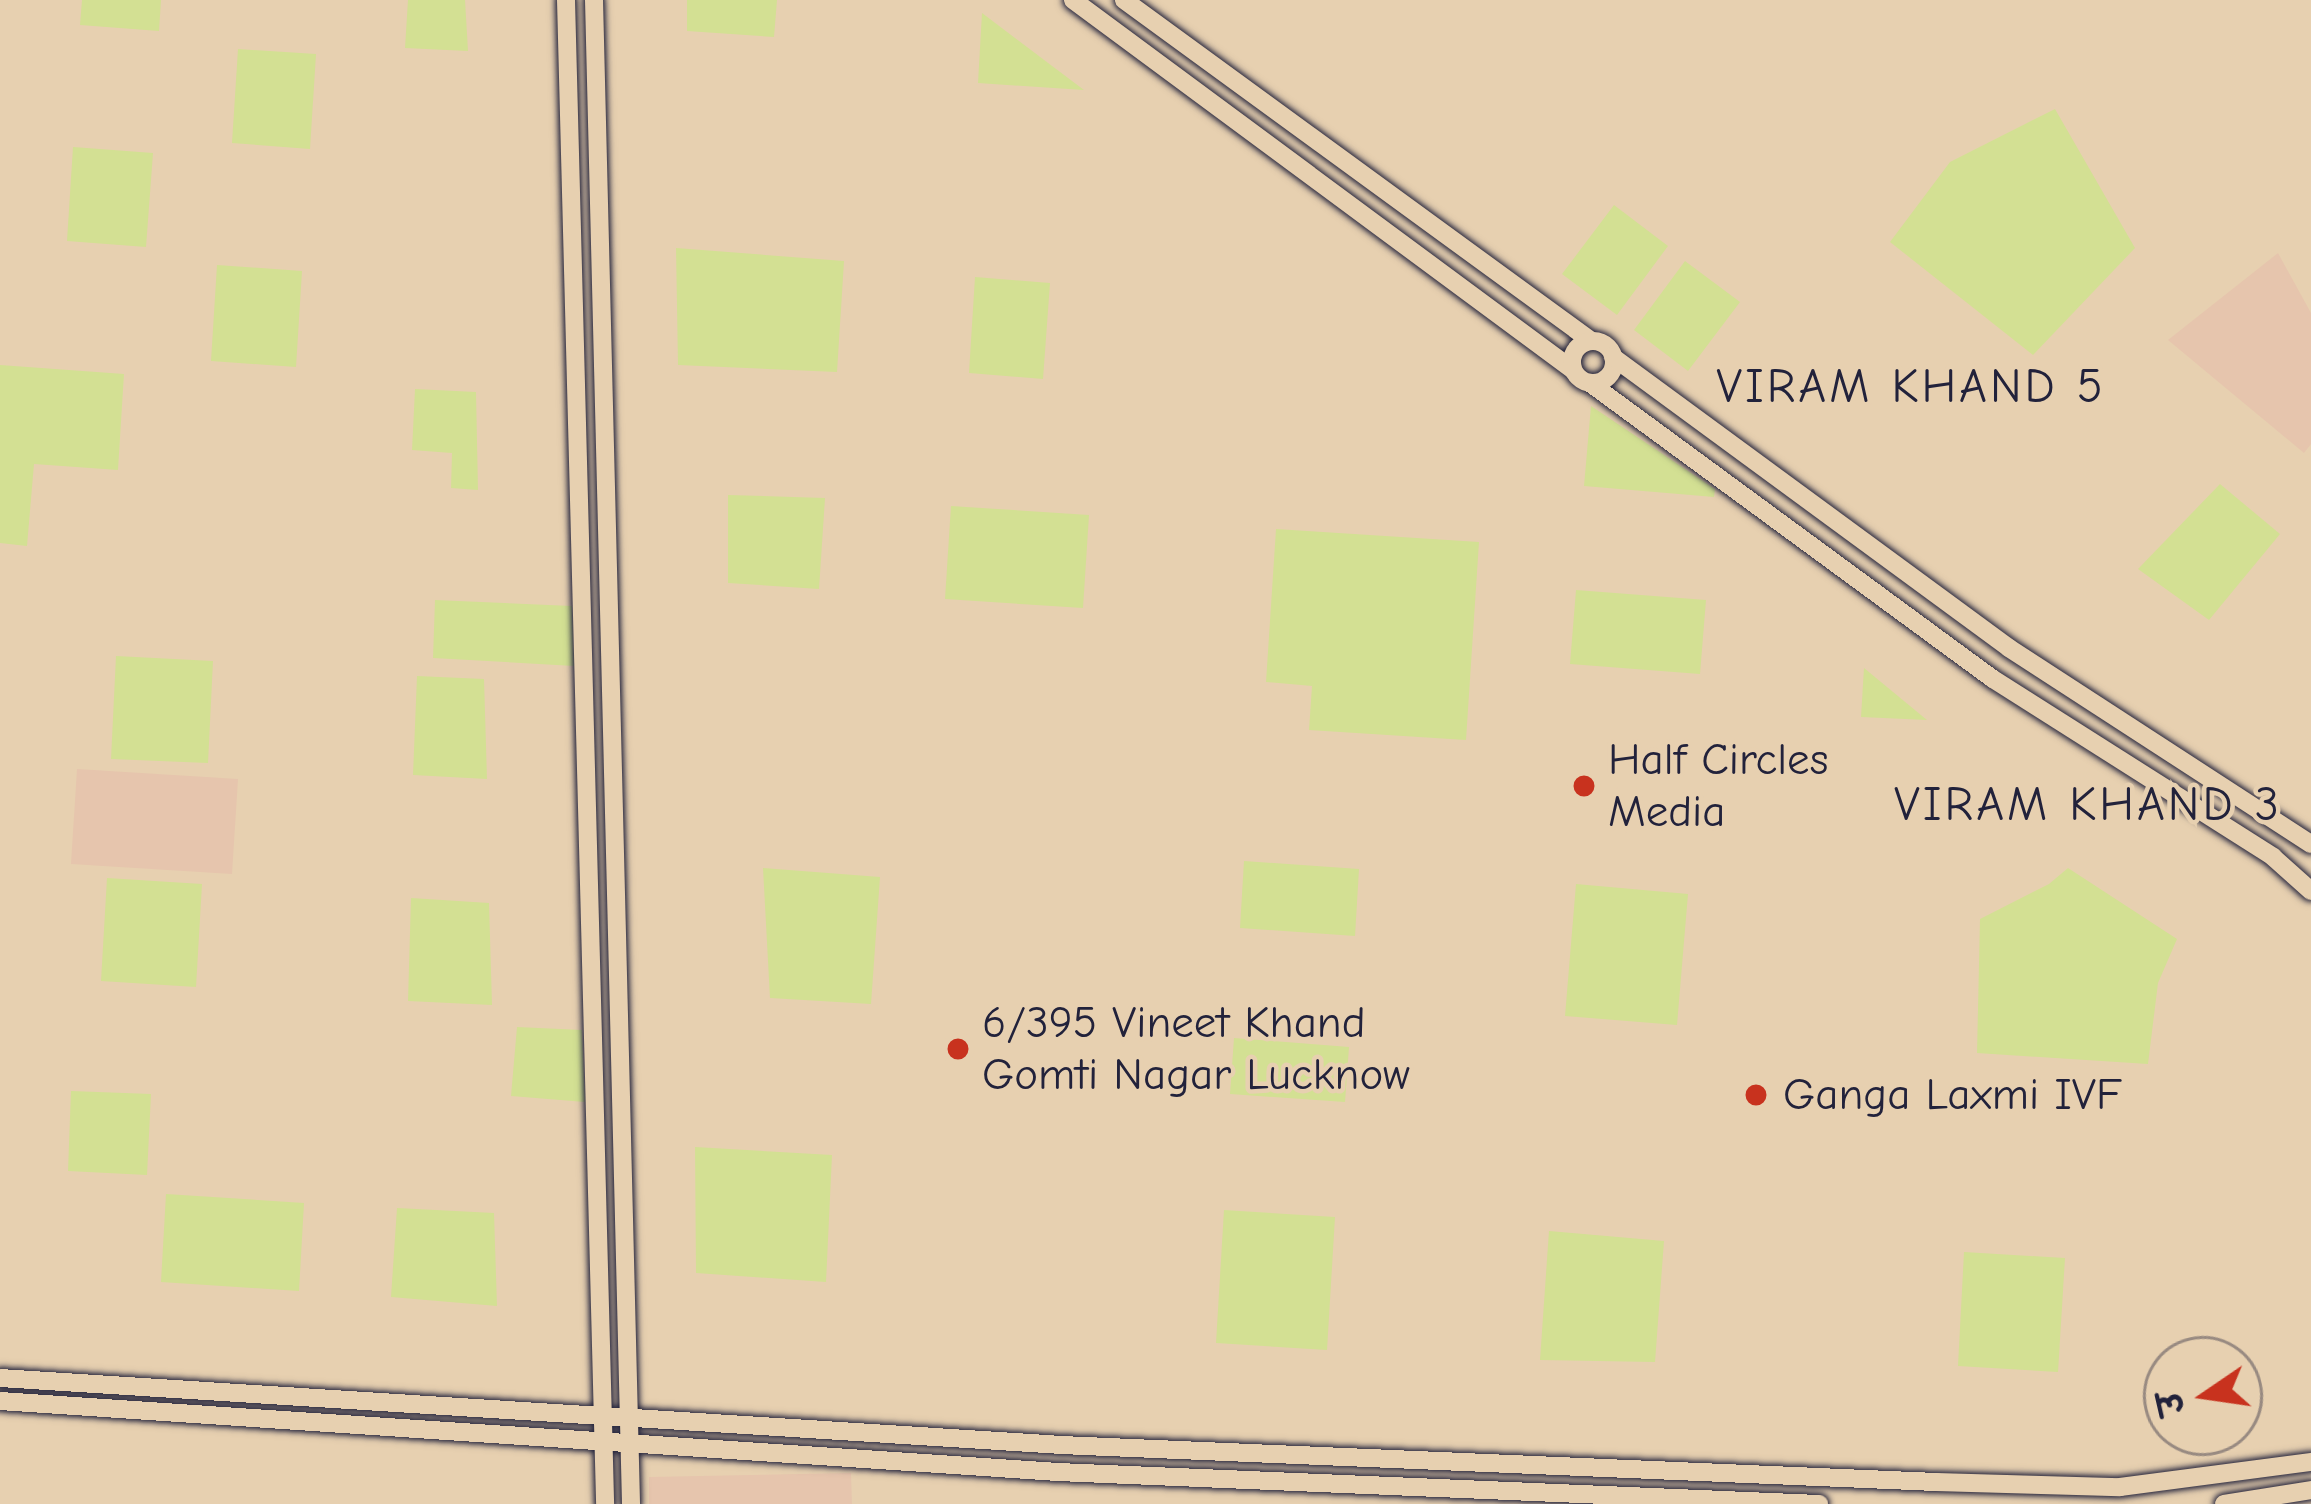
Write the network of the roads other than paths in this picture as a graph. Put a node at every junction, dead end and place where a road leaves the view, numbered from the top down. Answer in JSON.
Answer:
{"nodes":[{"id":1,"x":566,"y":0,"type":"edge"},
{"id":2,"x":594,"y":0,"type":"edge"},
{"id":3,"x":1073,"y":0,"type":"edge"},
{"id":4,"x":1124,"y":0,"type":"edge"},
{"id":5,"x":1590,"y":340,"type":"junction"},
{"id":6,"x":1613,"y":358,"type":"junction"},
{"id":7,"x":1573,"y":370,"type":"junction"},
{"id":8,"x":1590,"y":382,"type":"junction"},
{"id":9,"x":2311,"y":844,"type":"edge"},
{"id":10,"x":2311,"y":891,"type":"edge"},
{"id":11,"x":0,"y":1378,"type":"edge"},
{"id":12,"x":0,"y":1401,"type":"edge"},
{"id":13,"x":603,"y":1416,"type":"junction"},
{"id":14,"x":629,"y":1417,"type":"junction"},
{"id":15,"x":604,"y":1443,"type":"junction"},
{"id":16,"x":629,"y":1445,"type":"junction"},
{"id":17,"x":2311,"y":1462,"type":"edge"},
{"id":18,"x":2311,"y":1490,"type":"edge"},
{"id":19,"x":605,"y":1504,"type":"edge"},
{"id":20,"x":631,"y":1504,"type":"edge"},
{"id":21,"x":1819,"y":1504,"type":"edge"},
{"id":22,"x":2224,"y":1504,"type":"edge"}],
"edges":[{"from":1,"to":13,"type":"street"},
{"from":2,"to":14,"type":"street"},
{"from":3,"to":7,"type":"street"},
{"from":4,"to":5,"type":"street"},
{"from":5,"to":6,"type":"street"},
{"from":5,"to":7,"type":"street"},
{"from":6,"to":8,"type":"street"},
{"from":6,"to":9,"type":"street"},
{"from":7,"to":8,"type":"street"},
{"from":8,"to":10,"type":"street"},
{"from":11,"to":13,"type":"street"},
{"from":12,"to":15,"type":"street"},
{"from":13,"to":14,"type":"street"},
{"from":13,"to":15,"type":"street"},
{"from":14,"to":16,"type":"street"},
{"from":14,"to":17,"type":"street"},
{"from":15,"to":16,"type":"street"},
{"from":15,"to":19,"type":"street"},
{"from":16,"to":20,"type":"street"},
{"from":16,"to":21,"type":"street"},
{"from":18,"to":22,"type":"street"}]}
